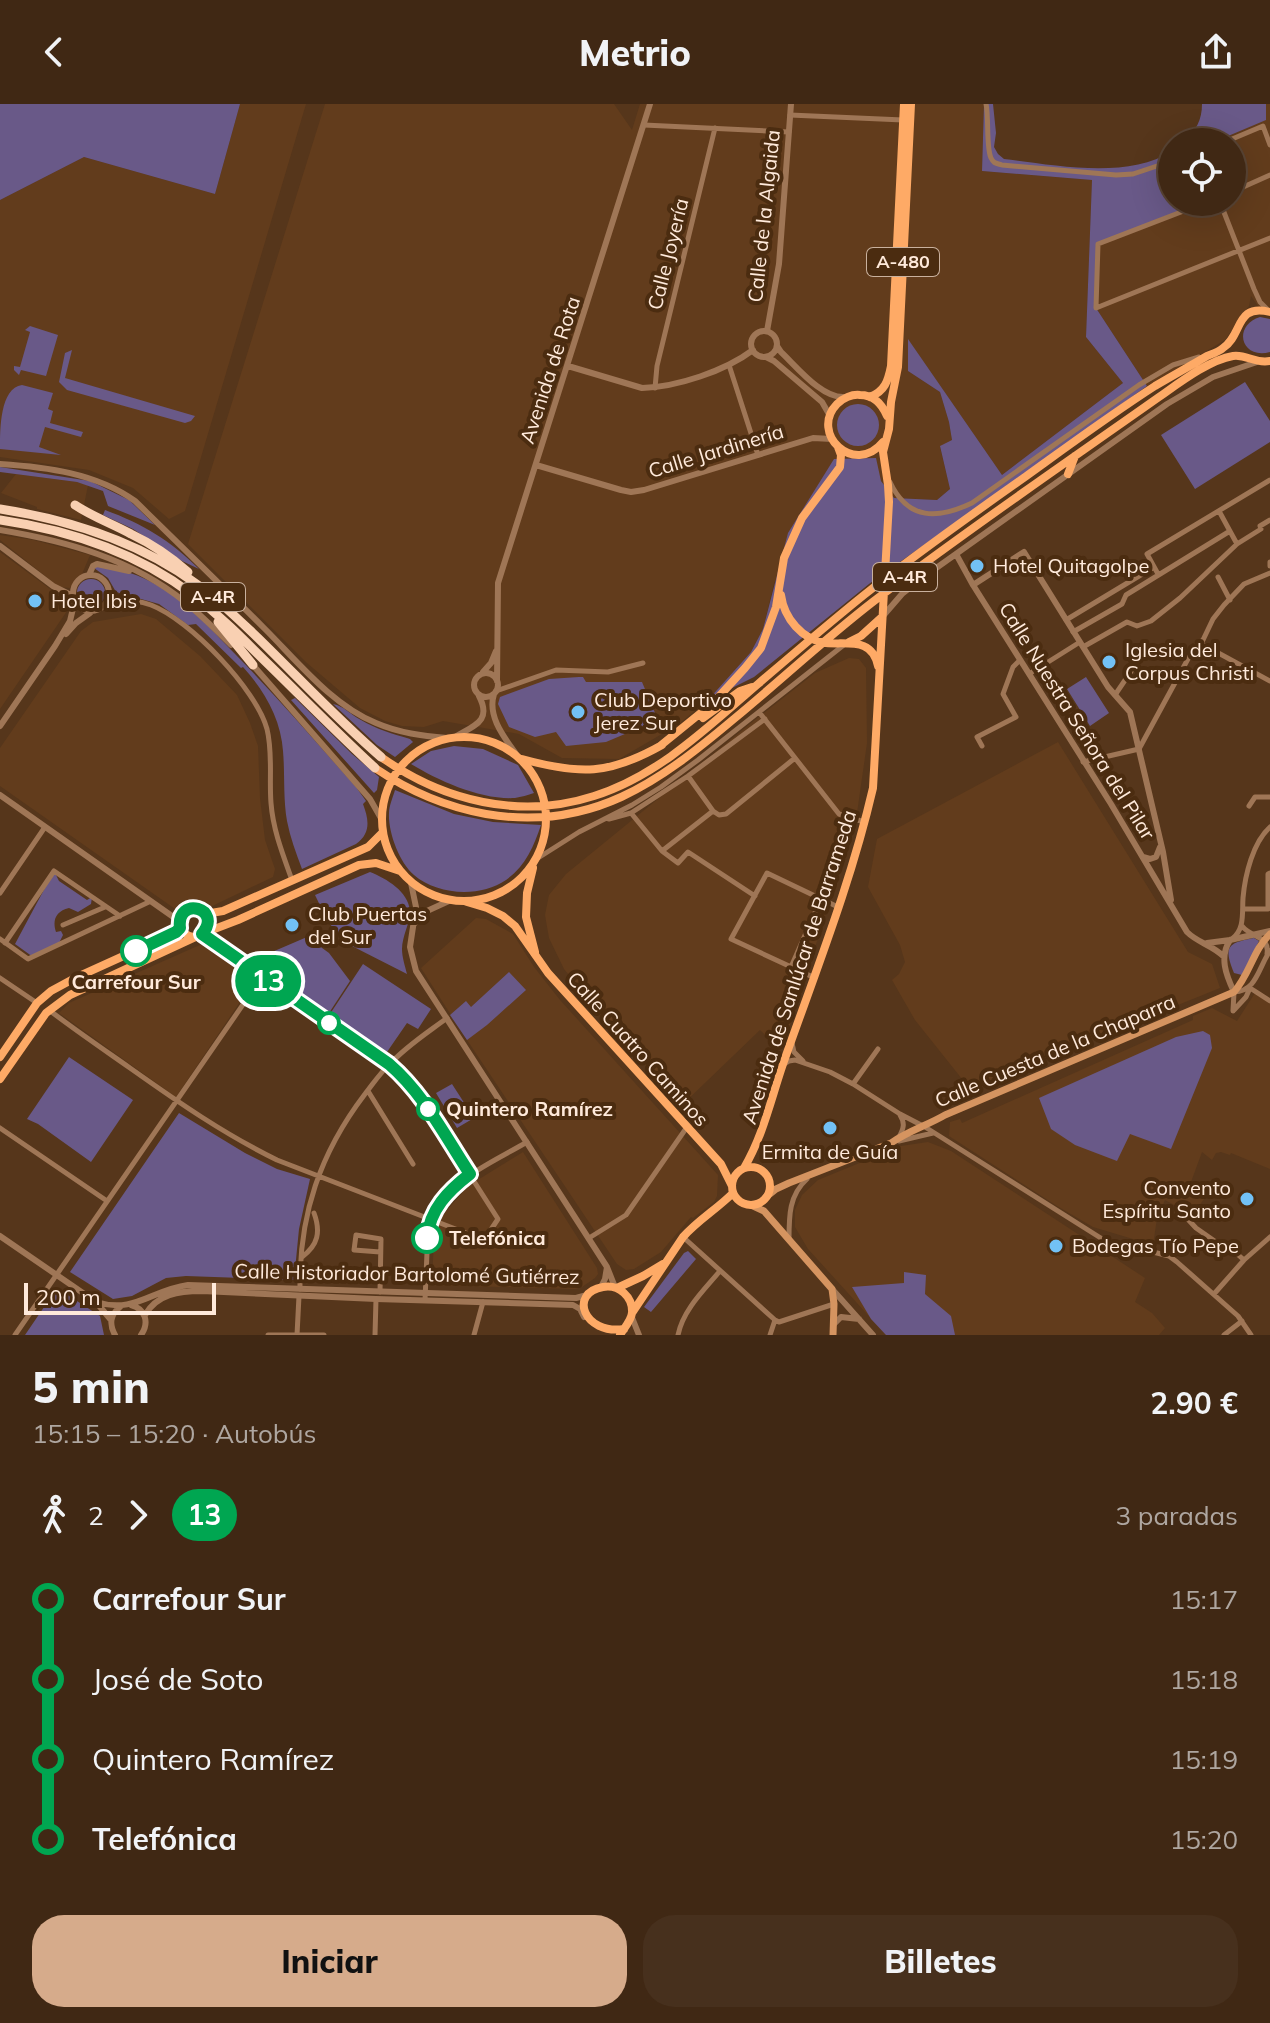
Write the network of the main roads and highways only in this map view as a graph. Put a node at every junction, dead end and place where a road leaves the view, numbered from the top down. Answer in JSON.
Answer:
{"nodes":[{"id":1,"x":904,"y":104,"type":"edge"},
{"id":2,"x":911,"y":104,"type":"edge"},
{"id":3,"x":1270,"y":312,"type":"edge"},
{"id":4,"x":1235,"y":336,"type":"junction"},
{"id":5,"x":1244,"y":356,"type":"junction"},
{"id":6,"x":1266,"y":362,"type":"edge"},
{"id":7,"x":870,"y":397,"type":"junction"},
{"id":8,"x":889,"y":420,"type":"junction"},
{"id":9,"x":886,"y":438,"type":"junction"},
{"id":10,"x":835,"y":443,"type":"junction"},
{"id":11,"x":1075,"y":456,"type":"junction"},
{"id":12,"x":1068,"y":474,"type":"road end"},
{"id":13,"x":75,"y":505,"type":"dead end"},
{"id":14,"x":0,"y":509,"type":"edge"},
{"id":15,"x":0,"y":520,"type":"edge"},
{"id":16,"x":780,"y":587,"type":"junction"},
{"id":17,"x":194,"y":589,"type":"junction"},
{"id":18,"x":883,"y":616,"type":"junction"},
{"id":19,"x":848,"y":642,"type":"junction"},
{"id":20,"x":253,"y":665,"type":"road end"},
{"id":21,"x":879,"y":672,"type":"junction"},
{"id":22,"x":757,"y":685,"type":"junction"},
{"id":23,"x":660,"y":746,"type":"junction"},
{"id":24,"x":381,"y":757,"type":"joint"},
{"id":25,"x":518,"y":757,"type":"junction"},
{"id":26,"x":375,"y":768,"type":"joint"},
{"id":27,"x":383,"y":832,"type":"junction"},
{"id":28,"x":536,"y":862,"type":"junction"},
{"id":29,"x":400,"y":871,"type":"junction"},
{"id":30,"x":466,"y":901,"type":"junction"},
{"id":31,"x":205,"y":914,"type":"junction"},
{"id":32,"x":180,"y":924,"type":"junction"},
{"id":33,"x":200,"y":935,"type":"junction"},
{"id":34,"x":1268,"y":935,"type":"edge"},
{"id":35,"x":535,"y":952,"type":"junction"},
{"id":36,"x":0,"y":1057,"type":"edge"},
{"id":37,"x":0,"y":1079,"type":"edge"},
{"id":38,"x":721,"y":1164,"type":"junction"},
{"id":39,"x":741,"y":1170,"type":"junction"},
{"id":40,"x":732,"y":1190,"type":"junction"},
{"id":41,"x":765,"y":1199,"type":"junction"},
{"id":42,"x":748,"y":1205,"type":"junction"},
{"id":43,"x":718,"y":1209,"type":"junction"},
{"id":44,"x":764,"y":1211,"type":"junction"},
{"id":45,"x":663,"y":1264,"type":"junction"},
{"id":46,"x":616,"y":1288,"type":"junction"},
{"id":47,"x":632,"y":1314,"type":"junction"},
{"id":48,"x":622,"y":1332,"type":"edge"},
{"id":49,"x":598,"y":1334,"type":"edge"},
{"id":50,"x":833,"y":1335,"type":"edge"}],
"edges":[{"from":1,"to":7,"type":"main road","number":"A-480"},
{"from":2,"to":8,"type":"main road","number":"A-480"},
{"from":3,"to":4,"type":"main road"},
{"from":4,"to":5,"type":"main road"},
{"from":4,"to":22,"type":"main road","number":"A-4R"},
{"from":5,"to":6,"type":"main road"},
{"from":5,"to":11,"type":"main road","number":"A-4R"},
{"from":7,"to":8,"type":"main road"},
{"from":7,"to":10,"type":"main road"},
{"from":8,"to":9,"type":"main road"},
{"from":9,"to":10,"type":"main road"},
{"from":9,"to":18,"type":"main road","name":"Avenida de Sanlúcar de Barrameda"},
{"from":10,"to":16,"type":"main road"},
{"from":11,"to":12,"type":"main road"},
{"from":11,"to":26,"type":"main road","number":"A-4R"},
{"from":13,"to":17,"type":"highway"},
{"from":14,"to":17,"type":"highway","number":"A-4R"},
{"from":15,"to":17,"type":"highway","number":"A-4R"},
{"from":16,"to":19,"type":"main road"},
{"from":16,"to":23,"type":"main road"},
{"from":17,"to":20,"type":"highway"},
{"from":17,"to":24,"type":"highway","number":"A-4R"},
{"from":17,"to":26,"type":"highway","number":"A-4R"},
{"from":18,"to":19,"type":"main road"},
{"from":18,"to":21,"type":"main road","name":"Avenida de Sanlúcar de Barrameda"},
{"from":19,"to":21,"type":"main road"},
{"from":21,"to":39,"type":"main road","name":"Avenida de Sanlúcar de Barrameda"},
{"from":22,"to":23,"type":"main road"},
{"from":22,"to":24,"type":"main road","number":"A-4R"},
{"from":23,"to":25,"type":"main road"},
{"from":25,"to":27,"type":"main road"},
{"from":25,"to":28,"type":"main road"},
{"from":27,"to":29,"type":"main road"},
{"from":27,"to":31,"type":"main road"},
{"from":28,"to":30,"type":"main road"},
{"from":28,"to":35,"type":"main road","name":"Calle Cuatro Caminos"},
{"from":29,"to":30,"type":"main road"},
{"from":29,"to":33,"type":"main road"},
{"from":30,"to":35,"type":"main road","name":"Calle Cuatro Caminos"},
{"from":31,"to":32,"type":"main road"},
{"from":31,"to":33,"type":"main road"},
{"from":32,"to":33,"type":"main road"},
{"from":32,"to":36,"type":"main road"},
{"from":33,"to":37,"type":"main road"},
{"from":34,"to":41,"type":"main road","name":"Calle Cuesta de la Chaparra"},
{"from":35,"to":38,"type":"main road","name":"Calle Cuatro Caminos"},
{"from":38,"to":39,"type":"main road","name":"Calle Cuatro Caminos"},
{"from":38,"to":40,"type":"main road","name":"Calle Cuatro Caminos"},
{"from":39,"to":40,"type":"main road"},
{"from":39,"to":41,"type":"main road"},
{"from":40,"to":42,"type":"main road"},
{"from":40,"to":43,"type":"main road"},
{"from":41,"to":42,"type":"main road"},
{"from":41,"to":44,"type":"main road"},
{"from":42,"to":43,"type":"main road"},
{"from":42,"to":44,"type":"main road"},
{"from":43,"to":45,"type":"main road"},
{"from":44,"to":50,"type":"main road"},
{"from":45,"to":46,"type":"main road"},
{"from":45,"to":47,"type":"main road"},
{"from":46,"to":47,"type":"main road"},
{"from":46,"to":49,"type":"main road"},
{"from":47,"to":48,"type":"main road"},
{"from":48,"to":49,"type":"main road"}]}
